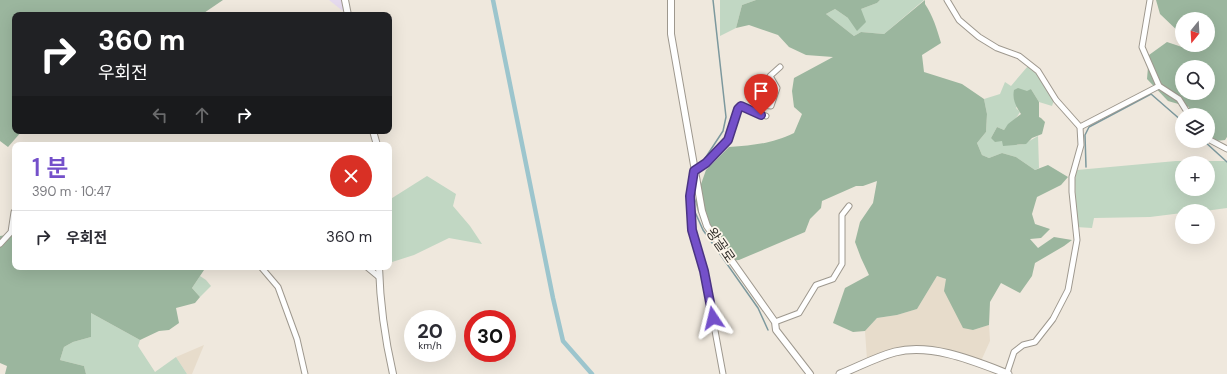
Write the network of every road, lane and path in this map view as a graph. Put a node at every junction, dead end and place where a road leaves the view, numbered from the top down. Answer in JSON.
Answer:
{"nodes":[{"id":1,"x":345,"y":0,"type":"edge"},
{"id":2,"x":671,"y":0,"type":"edge"},
{"id":3,"x":947,"y":0,"type":"edge"},
{"id":4,"x":1150,"y":0,"type":"edge"},
{"id":5,"x":347,"y":12,"type":"edge"},
{"id":6,"x":780,"y":67,"type":"dead end"},
{"id":7,"x":1159,"y":86,"type":"junction"},
{"id":8,"x":1185,"y":108,"type":"edge"},
{"id":9,"x":754,"y":112,"type":"junction"},
{"id":10,"x":766,"y":116,"type":"dead end"},
{"id":11,"x":1080,"y":127,"type":"junction"},
{"id":12,"x":1215,"y":143,"type":"edge"},
{"id":13,"x":1227,"y":149,"type":"edge"},
{"id":14,"x":694,"y":171,"type":"junction"},
{"id":15,"x":849,"y":206,"type":"dead end"},
{"id":16,"x":12,"y":225,"type":"edge"},
{"id":17,"x":0,"y":244,"type":"edge"},
{"id":18,"x":264,"y":270,"type":"edge"},
{"id":19,"x":371,"y":270,"type":"edge"},
{"id":20,"x":378,"y":270,"type":"edge"},
{"id":21,"x":379,"y":277,"type":"junction"},
{"id":22,"x":775,"y":322,"type":"junction"},
{"id":23,"x":304,"y":374,"type":"edge"},
{"id":24,"x":393,"y":374,"type":"edge"},
{"id":25,"x":723,"y":374,"type":"edge"},
{"id":26,"x":810,"y":374,"type":"edge"},
{"id":27,"x":840,"y":374,"type":"edge"},
{"id":28,"x":1008,"y":374,"type":"edge"}],
"edges":[{"from":1,"to":5,"type":"street"},
{"from":2,"to":14,"type":"street","name":"왕골로"},
{"from":3,"to":11,"type":"street"},
{"from":4,"to":7,"type":"street"},
{"from":6,"to":9,"type":"street"},
{"from":7,"to":8,"type":"street"},
{"from":7,"to":11,"type":"street"},
{"from":9,"to":10,"type":"street"},
{"from":9,"to":14,"type":"street"},
{"from":11,"to":28,"type":"street"},
{"from":12,"to":13,"type":"street"},
{"from":14,"to":22,"type":"street","name":"왕골로"},
{"from":14,"to":25,"type":"street"},
{"from":15,"to":22,"type":"street"},
{"from":16,"to":17,"type":"street"},
{"from":18,"to":23,"type":"street"},
{"from":19,"to":21,"type":"street"},
{"from":20,"to":21,"type":"street"},
{"from":21,"to":24,"type":"street"},
{"from":22,"to":26,"type":"street","name":"왕골로"},
{"from":27,"to":28,"type":"main road"}]}
